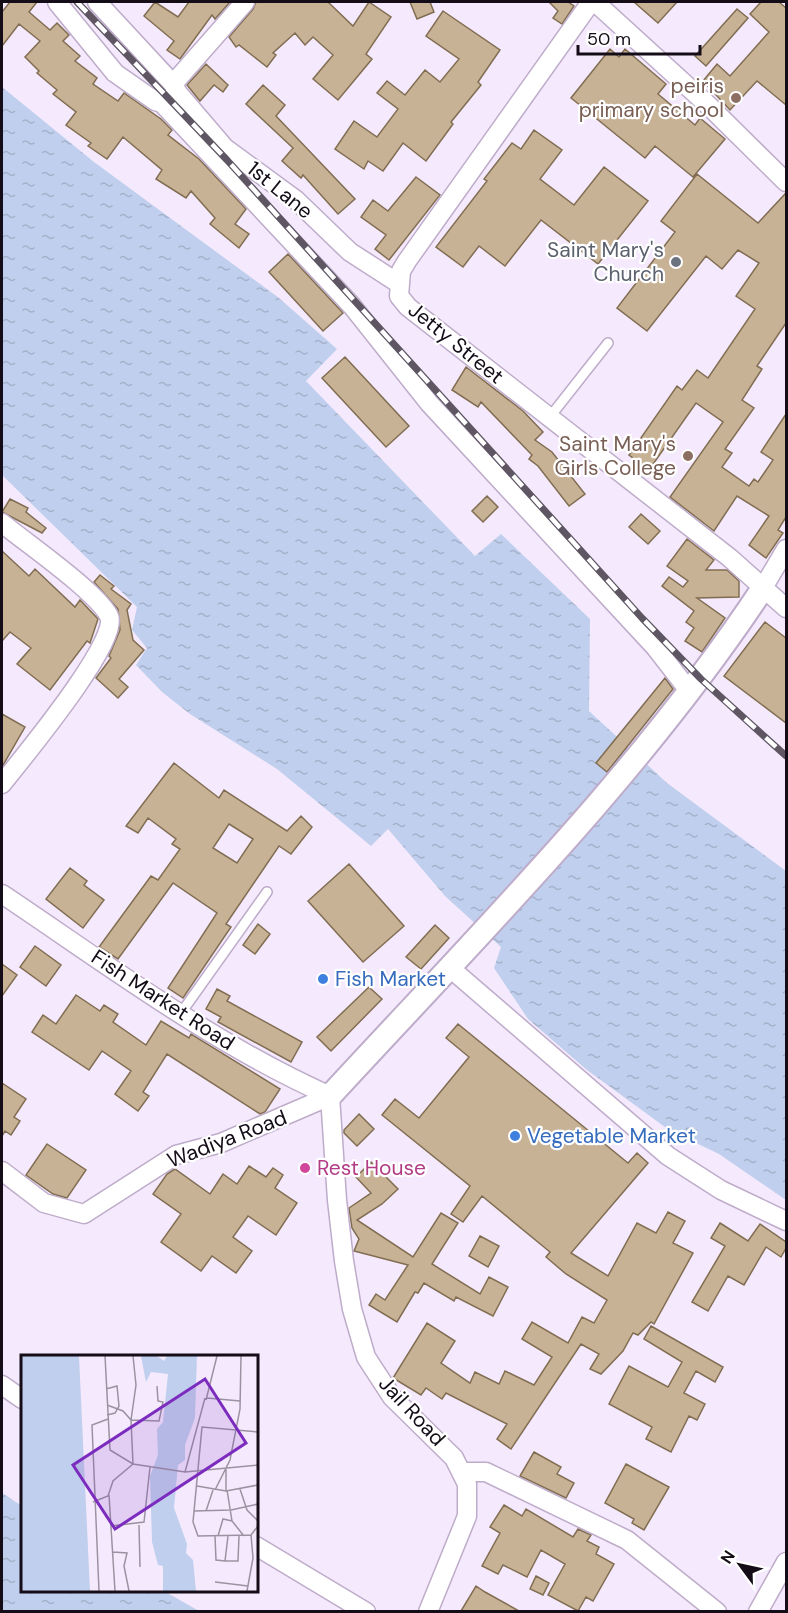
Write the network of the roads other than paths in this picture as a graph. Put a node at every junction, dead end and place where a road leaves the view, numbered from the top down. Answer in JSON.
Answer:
{"nodes":[{"id":1,"x":57,"y":2,"type":"edge"},
{"id":2,"x":97,"y":2,"type":"edge"},
{"id":3,"x":245,"y":2,"type":"edge"},
{"id":4,"x":593,"y":2,"type":"edge"},
{"id":5,"x":176,"y":88,"type":"junction"},
{"id":6,"x":162,"y":103,"type":"junction"},
{"id":7,"x":786,"y":182,"type":"edge"},
{"id":8,"x":398,"y":284,"type":"junction"},
{"id":9,"x":608,"y":343,"type":"dead end"},
{"id":10,"x":549,"y":418,"type":"junction"},
{"id":11,"x":2,"y":523,"type":"edge"},
{"id":12,"x":786,"y":549,"type":"edge"},
{"id":13,"x":763,"y":588,"type":"junction"},
{"id":14,"x":786,"y":608,"type":"edge"},
{"id":15,"x":690,"y":692,"type":"junction"},
{"id":16,"x":2,"y":784,"type":"edge"},
{"id":17,"x":267,"y":892,"type":"dead end"},
{"id":18,"x":2,"y":894,"type":"edge"},
{"id":19,"x":449,"y":968,"type":"junction"},
{"id":20,"x":182,"y":1013,"type":"junction"},
{"id":21,"x":330,"y":1096,"type":"junction"},
{"id":22,"x":2,"y":1171,"type":"edge"},
{"id":23,"x":786,"y":1221,"type":"edge"},
{"id":24,"x":2,"y":1385,"type":"edge"},
{"id":25,"x":21,"y":1398,"type":"edge"},
{"id":26,"x":461,"y":1472,"type":"junction"},
{"id":27,"x":258,"y":1547,"type":"edge"},
{"id":28,"x":786,"y":1562,"type":"edge"},
{"id":29,"x":366,"y":1611,"type":"edge"},
{"id":30,"x":429,"y":1611,"type":"edge"},
{"id":31,"x":717,"y":1611,"type":"edge"},
{"id":32,"x":759,"y":1611,"type":"edge"}],
"edges":[{"from":1,"to":6,"type":"street"},
{"from":2,"to":5,"type":"street","name":"1st Lane"},
{"from":3,"to":5,"type":"street"},
{"from":4,"to":7,"type":"street"},
{"from":4,"to":8,"type":"street","name":"Jetty Street"},
{"from":5,"to":6,"type":"street"},
{"from":5,"to":8,"type":"street","name":"1st Lane"},
{"from":6,"to":15,"type":"street"},
{"from":8,"to":10,"type":"street","name":"Jetty Street"},
{"from":9,"to":10,"type":"lane"},
{"from":10,"to":13,"type":"street","name":"Jetty Street"},
{"from":11,"to":16,"type":"street"},
{"from":12,"to":13,"type":"street"},
{"from":13,"to":14,"type":"street","name":"Jetty Street"},
{"from":13,"to":15,"type":"street"},
{"from":15,"to":19,"type":"street"},
{"from":17,"to":20,"type":"lane"},
{"from":18,"to":20,"type":"street","name":"Fish Market Road"},
{"from":19,"to":21,"type":"street"},
{"from":19,"to":23,"type":"street"},
{"from":20,"to":21,"type":"street","name":"Fish Market Road"},
{"from":21,"to":22,"type":"street","name":"Wadiya Road"},
{"from":21,"to":26,"type":"street","name":"Jail Road"},
{"from":24,"to":25,"type":"street"},
{"from":26,"to":30,"type":"street","name":"Jail Road"},
{"from":26,"to":31,"type":"street"},
{"from":27,"to":29,"type":"street"},
{"from":28,"to":32,"type":"street"}]}
